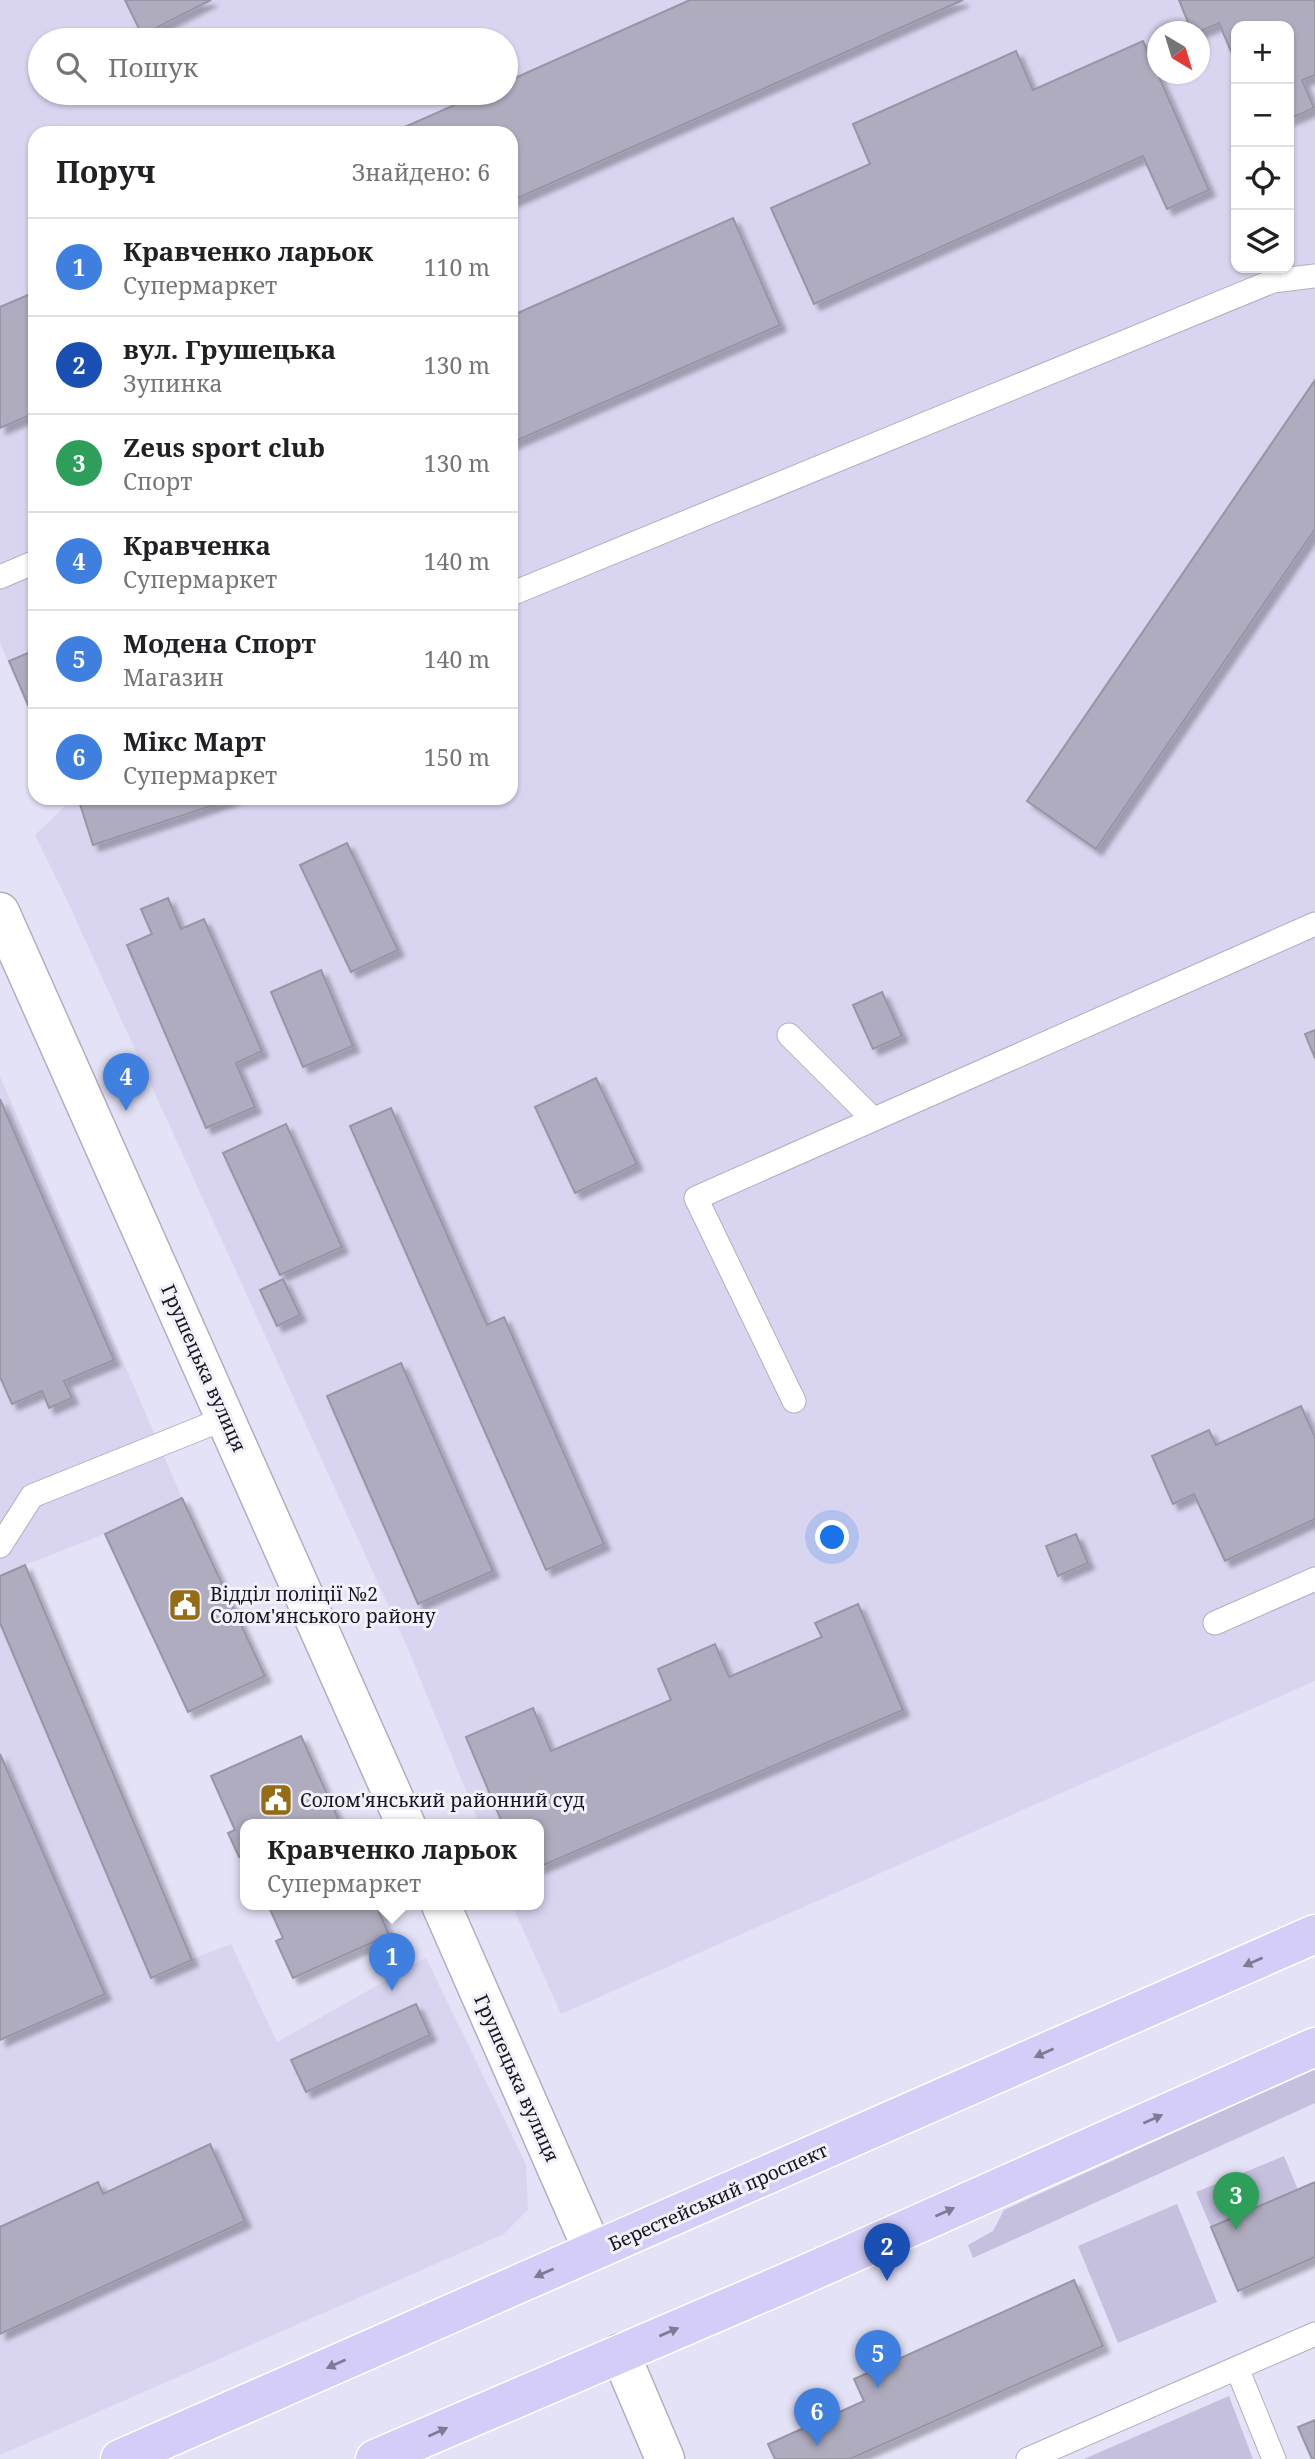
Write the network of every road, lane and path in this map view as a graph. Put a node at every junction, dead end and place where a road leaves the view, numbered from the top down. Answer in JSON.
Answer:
{"nodes":[{"id":1,"x":1315,"y":276,"type":"edge"},
{"id":2,"x":28,"y":565,"type":"edge"},
{"id":3,"x":0,"y":577,"type":"edge"},
{"id":4,"x":518,"y":591,"type":"edge"},
{"id":5,"x":0,"y":912,"type":"edge"},
{"id":6,"x":1315,"y":924,"type":"edge"},
{"id":7,"x":789,"y":1035,"type":"dead end"},
{"id":8,"x":873,"y":1119,"type":"junction"},
{"id":9,"x":794,"y":1401,"type":"dead end"},
{"id":10,"x":226,"y":1418,"type":"junction"},
{"id":11,"x":0,"y":1546,"type":"edge"},
{"id":12,"x":1315,"y":1579,"type":"edge"},
{"id":13,"x":1215,"y":1623,"type":"dead end"},
{"id":14,"x":402,"y":1819,"type":"edge"},
{"id":15,"x":443,"y":1910,"type":"edge"},
{"id":16,"x":1315,"y":1934,"type":"edge"},
{"id":17,"x":1315,"y":2047,"type":"edge"},
{"id":18,"x":593,"y":2251,"type":"junction"},
{"id":19,"x":1315,"y":2334,"type":"edge"},
{"id":20,"x":620,"y":2353,"type":"junction"},
{"id":21,"x":1237,"y":2368,"type":"junction"},
{"id":22,"x":120,"y":2459,"type":"edge"},
{"id":23,"x":375,"y":2459,"type":"edge"},
{"id":24,"x":665,"y":2459,"type":"edge"},
{"id":25,"x":1028,"y":2459,"type":"edge"},
{"id":26,"x":1274,"y":2459,"type":"edge"}],
"edges":[{"from":1,"to":4,"type":"lane"},
{"from":2,"to":3,"type":"lane"},
{"from":5,"to":10,"type":"street","name":"Грушецька вулиця"},
{"from":6,"to":8,"type":"lane"},
{"from":7,"to":8,"type":"lane"},
{"from":8,"to":9,"type":"lane"},
{"from":10,"to":11,"type":"lane"},
{"from":10,"to":14,"type":"street","name":"Грушецька вулиця"},
{"from":12,"to":13,"type":"lane"},
{"from":15,"to":18,"type":"street","name":"Грушецька вулиця"},
{"from":16,"to":18,"type":"main road","name":"Берестейський проспект","one_way":true},
{"from":20,"to":17,"type":"main road","one_way":true},
{"from":18,"to":22,"type":"main road","name":"Берестейський проспект","one_way":true},
{"from":19,"to":21,"type":"lane"},
{"from":23,"to":20,"type":"main road","one_way":true},
{"from":20,"to":24,"type":"street"},
{"from":21,"to":25,"type":"lane"},
{"from":21,"to":26,"type":"lane"}]}
